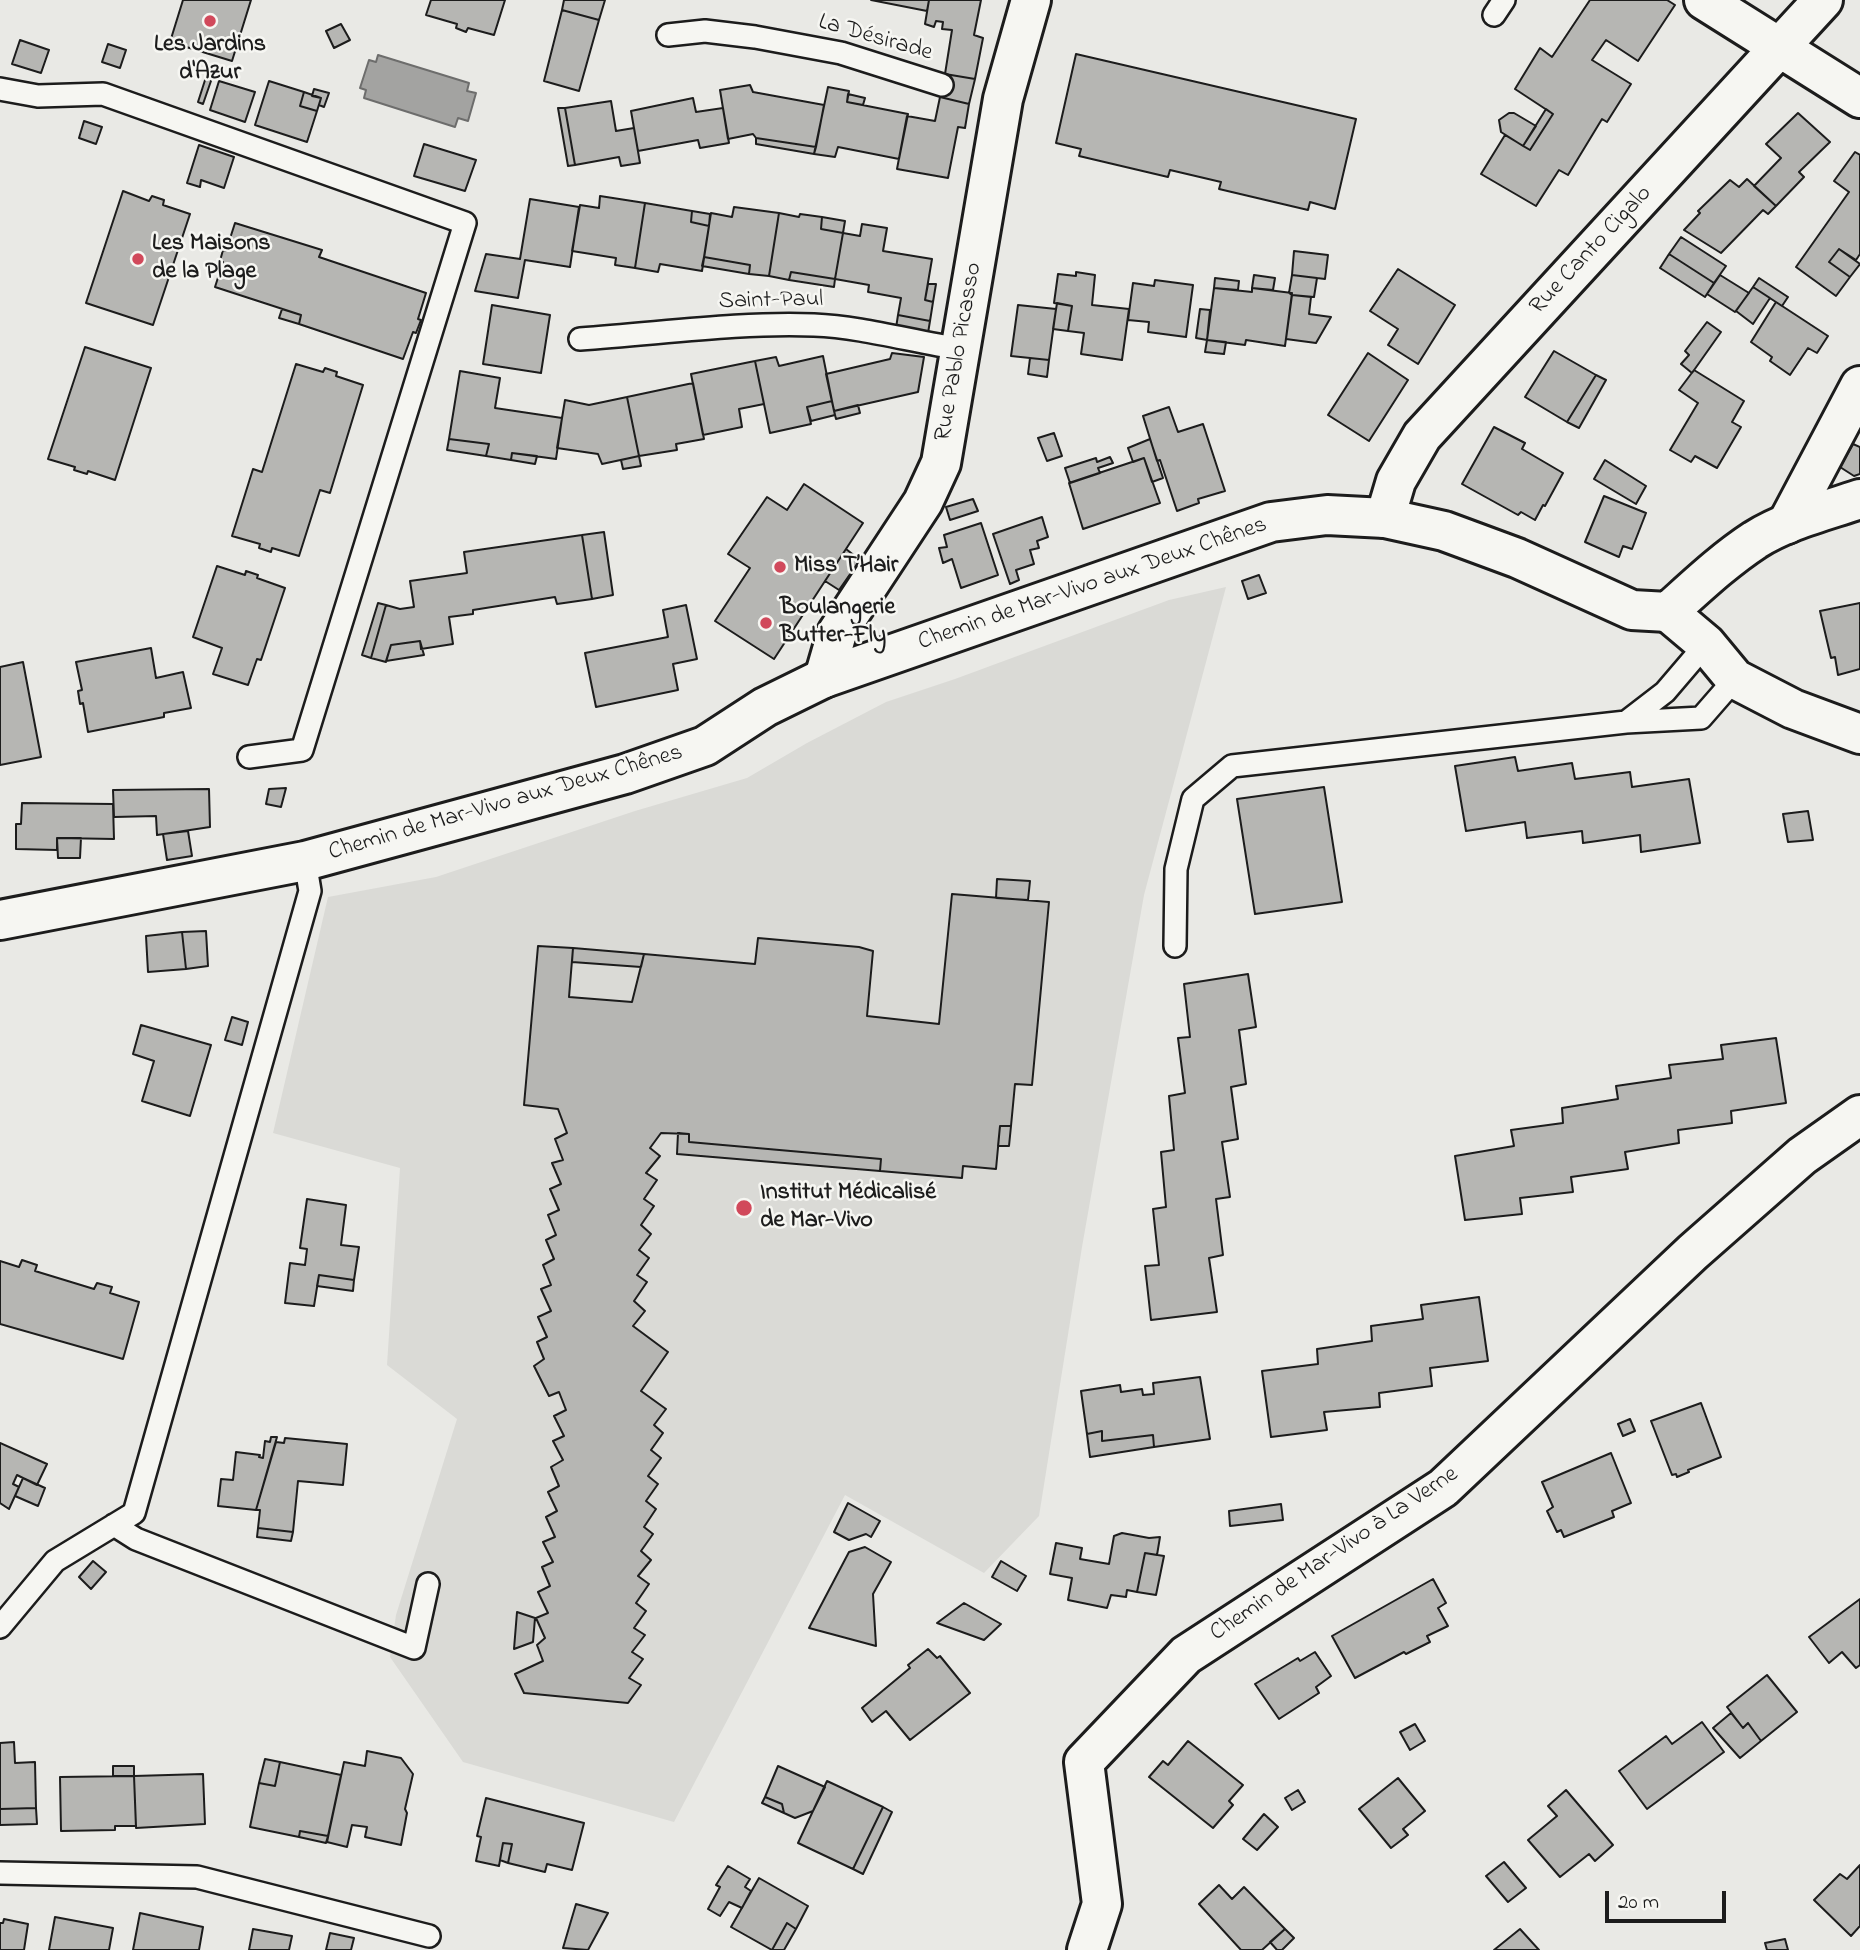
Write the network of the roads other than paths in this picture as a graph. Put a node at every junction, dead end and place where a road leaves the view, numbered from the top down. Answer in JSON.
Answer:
{"nodes":[{"id":1,"x":1031,"y":0,"type":"edge"},
{"id":2,"x":1704,"y":0,"type":"edge"},
{"id":3,"x":1823,"y":0,"type":"edge"},
{"id":4,"x":668,"y":34,"type":"dead end"},
{"id":5,"x":1779,"y":48,"type":"junction"},
{"id":6,"x":942,"y":85,"type":"dead end"},
{"id":7,"x":0,"y":89,"type":"edge"},
{"id":8,"x":1860,"y":98,"type":"edge"},
{"id":9,"x":580,"y":339,"type":"dead end"},
{"id":10,"x":962,"y":349,"type":"junction"},
{"id":11,"x":1860,"y":386,"type":"edge"},
{"id":12,"x":1860,"y":499,"type":"edge"},
{"id":13,"x":1385,"y":518,"type":"junction"},
{"id":14,"x":1787,"y":524,"type":"junction"},
{"id":15,"x":1668,"y":612,"type":"junction"},
{"id":16,"x":1706,"y":644,"type":"junction"},
{"id":17,"x":824,"y":678,"type":"junction"},
{"id":18,"x":1735,"y":679,"type":"junction"},
{"id":19,"x":1626,"y":722,"type":"junction"},
{"id":20,"x":1860,"y":734,"type":"edge"},
{"id":21,"x":249,"y":757,"type":"dead end"},
{"id":22,"x":305,"y":861,"type":"junction"},
{"id":23,"x":0,"y":920,"type":"edge"},
{"id":24,"x":1175,"y":946,"type":"dead end"},
{"id":25,"x":1860,"y":1115,"type":"edge"},
{"id":26,"x":114,"y":1525,"type":"junction"},
{"id":27,"x":428,"y":1584,"type":"dead end"},
{"id":28,"x":0,"y":1627,"type":"edge"},
{"id":29,"x":0,"y":1872,"type":"edge"},
{"id":30,"x":429,"y":1936,"type":"dead end"},
{"id":31,"x":1087,"y":1950,"type":"edge"}],
"edges":[{"from":1,"to":10,"type":"street","name":"Rue Pablo Picasso"},
{"from":2,"to":5,"type":"street"},
{"from":3,"to":5,"type":"street","name":"Rue Canto Cigalo"},
{"from":4,"to":6,"type":"lane","name":"La Désirade"},
{"from":5,"to":8,"type":"street"},
{"from":5,"to":13,"type":"street","name":"Rue Canto Cigalo"},
{"from":7,"to":21,"type":"lane"},
{"from":9,"to":10,"type":"lane","name":"Saint-Paul"},
{"from":10,"to":17,"type":"street","name":"Rue Pablo Picasso"},
{"from":11,"to":14,"type":"street"},
{"from":12,"to":14,"type":"street"},
{"from":13,"to":15,"type":"street","name":"Chemin de Mar-Vivo aux Deux Chênes"},
{"from":13,"to":17,"type":"street","name":"Chemin de Mar-Vivo aux Deux Chênes"},
{"from":14,"to":15,"type":"street"},
{"from":15,"to":16,"type":"street"},
{"from":16,"to":18,"type":"street"},
{"from":16,"to":19,"type":"lane"},
{"from":17,"to":22,"type":"street","name":"Chemin de Mar-Vivo aux Deux Chênes"},
{"from":18,"to":19,"type":"lane"},
{"from":18,"to":20,"type":"street"},
{"from":19,"to":24,"type":"lane"},
{"from":22,"to":23,"type":"street","name":"Chemin de Mar-Vivo aux Deux Chênes"},
{"from":22,"to":26,"type":"lane"},
{"from":25,"to":31,"type":"street","name":"Chemin de Mar-Vivo à La Verne"},
{"from":26,"to":27,"type":"lane"},
{"from":26,"to":28,"type":"lane"},
{"from":29,"to":30,"type":"lane"}]}
